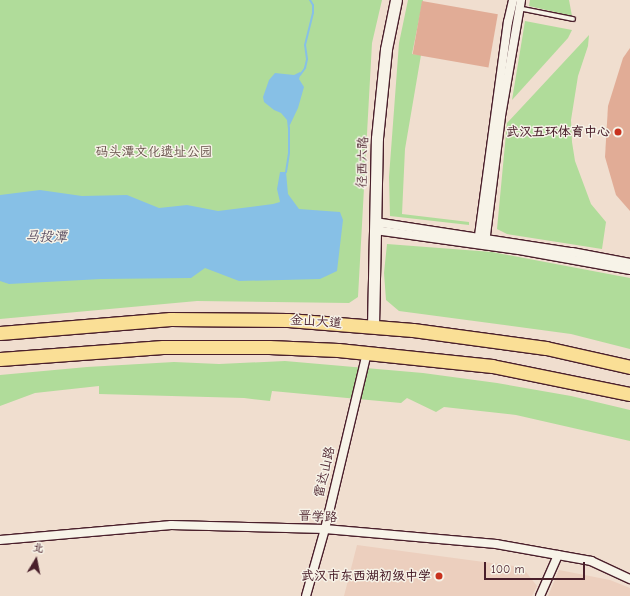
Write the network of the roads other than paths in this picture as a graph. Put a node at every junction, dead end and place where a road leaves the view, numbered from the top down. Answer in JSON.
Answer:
{"nodes":[{"id":1,"x":396,"y":0,"type":"edge"},
{"id":2,"x":516,"y":4,"type":"edge"},
{"id":3,"x":573,"y":19,"type":"dead end"},
{"id":4,"x":375,"y":226,"type":"junction"},
{"id":5,"x":482,"y":241,"type":"junction"},
{"id":6,"x":630,"y":263,"type":"edge"},
{"id":7,"x":630,"y":270,"type":"edge"},
{"id":8,"x":373,"y":326,"type":"junction"},
{"id":9,"x":0,"y":333,"type":"edge"},
{"id":10,"x":366,"y":353,"type":"junction"},
{"id":11,"x":0,"y":359,"type":"edge"},
{"id":12,"x":630,"y":367,"type":"edge"},
{"id":13,"x":630,"y":394,"type":"edge"},
{"id":14,"x":325,"y":529,"type":"junction"},
{"id":15,"x":0,"y":540,"type":"edge"},
{"id":16,"x":558,"y":555,"type":"junction"},
{"id":17,"x":630,"y":579,"type":"edge"},
{"id":18,"x":306,"y":596,"type":"edge"},
{"id":19,"x":540,"y":596,"type":"edge"}],
"edges":[{"from":1,"to":4,"type":"street","name":"径西六路"},
{"from":2,"to":3,"type":"lane"},
{"from":2,"to":5,"type":"street"},
{"from":4,"to":5,"type":"street"},
{"from":4,"to":8,"type":"street","name":"径西六路"},
{"from":5,"to":6,"type":"street"},
{"from":5,"to":7,"type":"street"},
{"from":8,"to":9,"type":"main road","name":"金山大道"},
{"from":8,"to":12,"type":"main road","name":"金山大道"},
{"from":10,"to":11,"type":"main road","name":"金山大道"},
{"from":10,"to":13,"type":"main road","name":"金山大道"},
{"from":10,"to":14,"type":"street","name":"雷达山路"},
{"from":14,"to":15,"type":"street","name":"晋学路"},
{"from":14,"to":16,"type":"street","name":"晋学路"},
{"from":14,"to":18,"type":"street","name":"雷达山路"},
{"from":16,"to":17,"type":"street","name":"晋学路"},
{"from":16,"to":19,"type":"street"}]}
